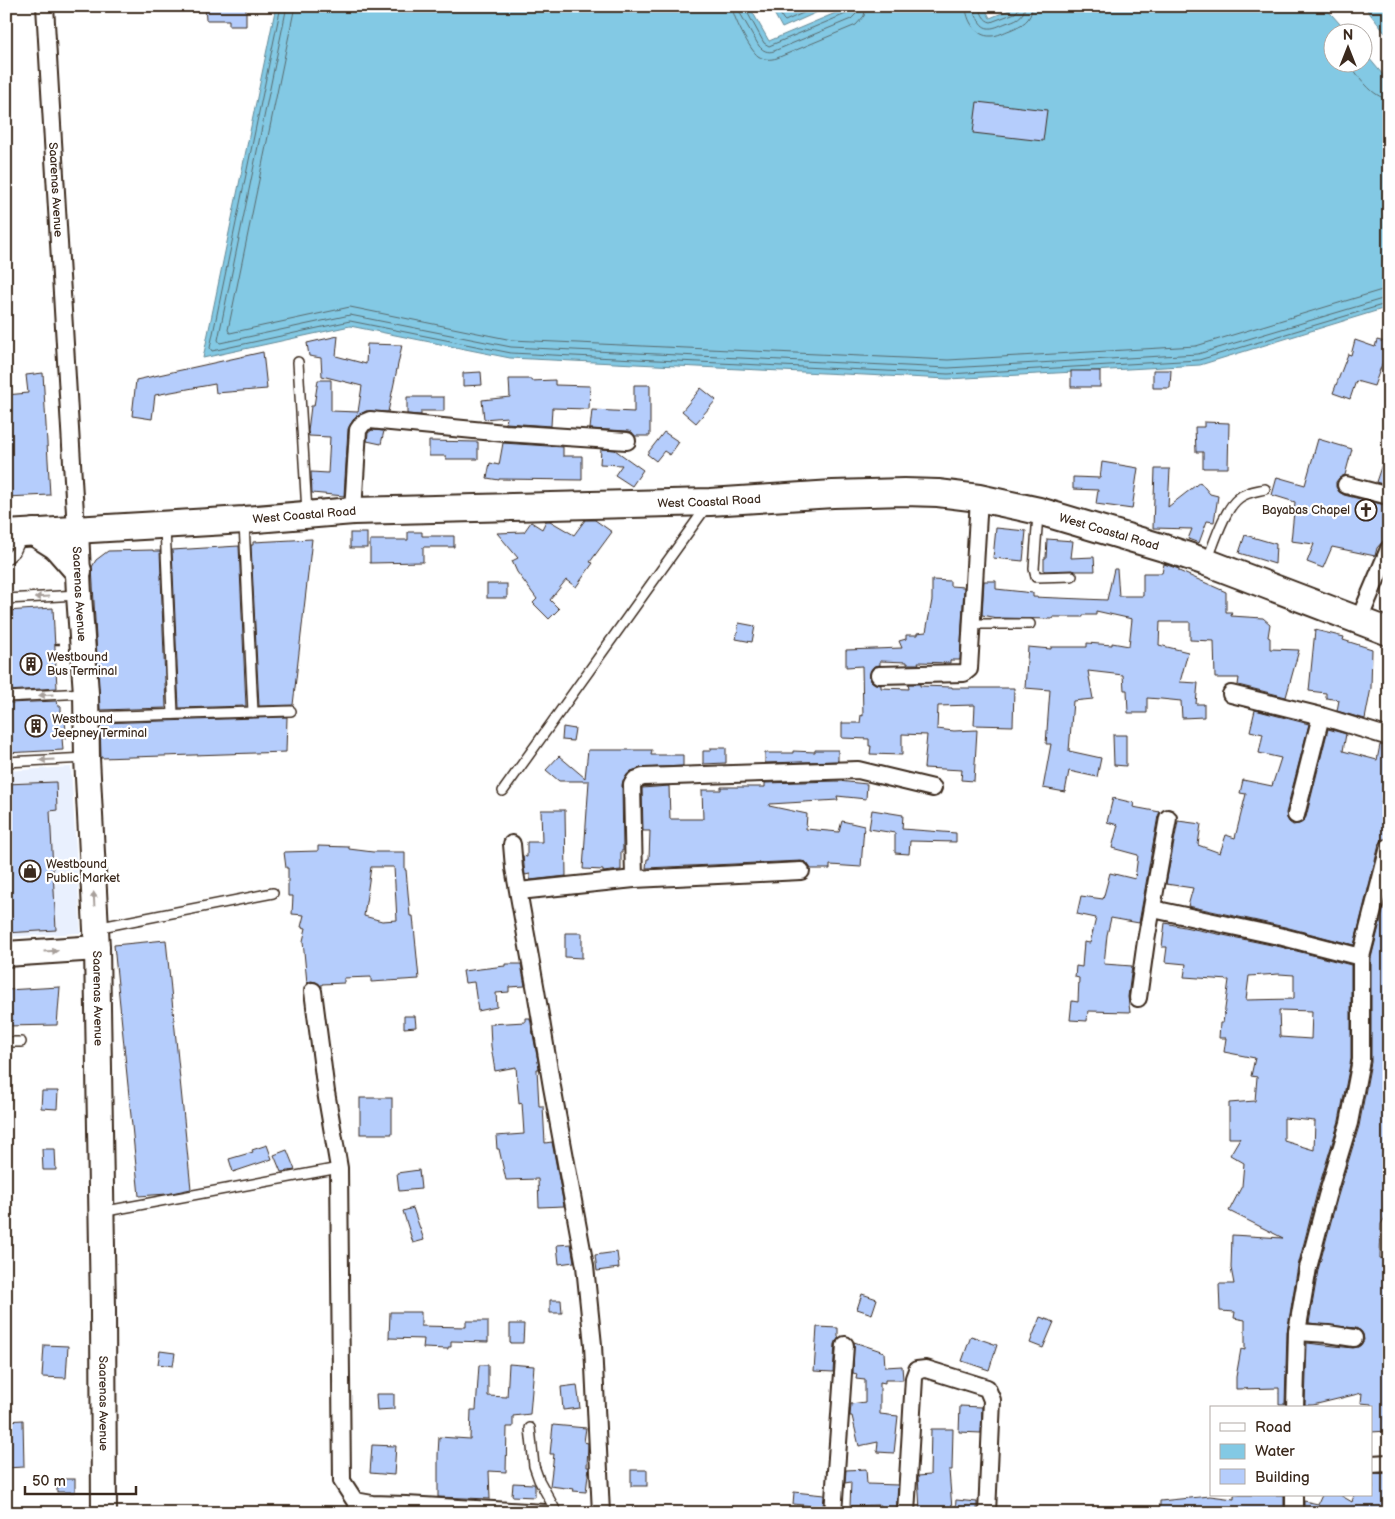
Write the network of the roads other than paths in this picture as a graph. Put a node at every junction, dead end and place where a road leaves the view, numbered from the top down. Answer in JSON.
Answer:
{"nodes":[{"id":1,"x":45,"y":6,"type":"edge"},
{"id":2,"x":298,"y":362,"type":"dead end"},
{"id":3,"x":627,"y":441,"type":"dead end"},
{"id":4,"x":1346,"y":486,"type":"dead end"},
{"id":5,"x":1265,"y":489,"type":"dead end"},
{"id":6,"x":1389,"y":496,"type":"edge"},
{"id":7,"x":980,"y":498,"type":"junction"},
{"id":8,"x":710,"y":502,"type":"junction"},
{"id":9,"x":354,"y":511,"type":"junction"},
{"id":10,"x":1038,"y":511,"type":"junction"},
{"id":11,"x":307,"y":515,"type":"junction"},
{"id":12,"x":244,"y":520,"type":"junction"},
{"id":13,"x":164,"y":525,"type":"junction"},
{"id":14,"x":120,"y":527,"type":"junction"},
{"id":15,"x":76,"y":530,"type":"junction"},
{"id":16,"x":21,"y":533,"type":"edge"},
{"id":17,"x":1389,"y":549,"type":"edge"},
{"id":18,"x":6,"y":560,"type":"edge"},
{"id":19,"x":1206,"y":562,"type":"junction"},
{"id":20,"x":1072,"y":576,"type":"dead end"},
{"id":21,"x":78,"y":577,"type":"junction"},
{"id":22,"x":6,"y":599,"type":"edge"},
{"id":23,"x":1359,"y":620,"type":"junction"},
{"id":24,"x":972,"y":624,"type":"junction"},
{"id":25,"x":1030,"y":624,"type":"dead end"},
{"id":26,"x":1389,"y":632,"type":"edge"},
{"id":27,"x":879,"y":675,"type":"dead end"},
{"id":28,"x":1231,"y":694,"type":"dead end"},
{"id":29,"x":6,"y":697,"type":"edge"},
{"id":30,"x":86,"y":705,"type":"junction"},
{"id":31,"x":291,"y":711,"type":"dead end"},
{"id":32,"x":254,"y":712,"type":"junction"},
{"id":33,"x":173,"y":714,"type":"junction"},
{"id":34,"x":1321,"y":716,"type":"junction"},
{"id":35,"x":1389,"y":737,"type":"edge"},
{"id":36,"x":87,"y":758,"type":"junction"},
{"id":37,"x":6,"y":762,"type":"edge"},
{"id":38,"x":933,"y":788,"type":"dead end"},
{"id":39,"x":503,"y":791,"type":"dead end"},
{"id":40,"x":1296,"y":815,"type":"dead end"},
{"id":41,"x":1168,"y":818,"type":"dead end"},
{"id":42,"x":512,"y":844,"type":"dead end"},
{"id":43,"x":1389,"y":847,"type":"edge"},
{"id":44,"x":801,"y":871,"type":"dead end"},
{"id":45,"x":634,"y":879,"type":"junction"},
{"id":46,"x":519,"y":891,"type":"junction"},
{"id":47,"x":273,"y":893,"type":"dead end"},
{"id":48,"x":1153,"y":908,"type":"junction"},
{"id":49,"x":96,"y":938,"type":"junction"},
{"id":50,"x":6,"y":954,"type":"edge"},
{"id":51,"x":1361,"y":957,"type":"junction"},
{"id":52,"x":312,"y":991,"type":"dead end"},
{"id":53,"x":1138,"y":998,"type":"dead end"},
{"id":54,"x":6,"y":1042,"type":"edge"},
{"id":55,"x":21,"y":1042,"type":"dead end"},
{"id":56,"x":339,"y":1168,"type":"junction"},
{"id":57,"x":101,"y":1212,"type":"junction"},
{"id":58,"x":1297,"y":1332,"type":"junction"},
{"id":59,"x":1354,"y":1338,"type":"dead end"},
{"id":60,"x":845,"y":1345,"type":"dead end"},
{"id":61,"x":1295,"y":1406,"type":"edge"},
{"id":62,"x":530,"y":1428,"type":"dead end"},
{"id":63,"x":1389,"y":1463,"type":"edge"},
{"id":64,"x":1372,"y":1464,"type":"edge"},
{"id":65,"x":1294,"y":1496,"type":"edge"},
{"id":66,"x":406,"y":1509,"type":"edge"},
{"id":67,"x":104,"y":1513,"type":"edge"},
{"id":68,"x":545,"y":1513,"type":"edge"},
{"id":69,"x":557,"y":1513,"type":"edge"},
{"id":70,"x":601,"y":1513,"type":"edge"},
{"id":71,"x":833,"y":1513,"type":"edge"},
{"id":72,"x":906,"y":1513,"type":"edge"},
{"id":73,"x":987,"y":1513,"type":"edge"},
{"id":74,"x":1294,"y":1513,"type":"edge"}],
"edges":[{"from":1,"to":15,"type":"street","name":"Saarenas Avenue"},
{"from":2,"to":11,"type":"lane"},
{"from":3,"to":9,"type":"street"},
{"from":4,"to":6,"type":"street"},
{"from":5,"to":19,"type":"lane"},
{"from":7,"to":8,"type":"main road","name":"West Coastal Road"},
{"from":7,"to":10,"type":"main road","name":"West Coastal Road"},
{"from":7,"to":24,"type":"street"},
{"from":8,"to":9,"type":"main road","name":"West Coastal Road"},
{"from":8,"to":39,"type":"lane"},
{"from":9,"to":11,"type":"main road","name":"West Coastal Road"},
{"from":10,"to":19,"type":"main road","name":"West Coastal Road"},
{"from":10,"to":20,"type":"lane"},
{"from":11,"to":12,"type":"main road","name":"West Coastal Road"},
{"from":12,"to":13,"type":"main road","name":"West Coastal Road"},
{"from":12,"to":32,"type":"lane"},
{"from":13,"to":14,"type":"main road","name":"West Coastal Road"},
{"from":13,"to":33,"type":"lane"},
{"from":14,"to":15,"type":"main road","name":"West Coastal Road"},
{"from":14,"to":21,"type":"main road"},
{"from":15,"to":16,"type":"main road","name":"West Coastal Road"},
{"from":15,"to":21,"type":"main road","name":"Saarenas Avenue"},
{"from":16,"to":18,"type":"lane"},
{"from":16,"to":21,"type":"main road"},
{"from":17,"to":23,"type":"street"},
{"from":19,"to":23,"type":"main road","name":"West Coastal Road"},
{"from":21,"to":22,"type":"lane","one_way":true},
{"from":21,"to":30,"type":"main road","name":"Saarenas Avenue"},
{"from":23,"to":26,"type":"main road","name":"West Coastal Road"},
{"from":24,"to":25,"type":"lane"},
{"from":24,"to":27,"type":"street"},
{"from":28,"to":34,"type":"street"},
{"from":30,"to":29,"type":"lane","one_way":true},
{"from":30,"to":33,"type":"lane"},
{"from":30,"to":36,"type":"main road","name":"Saarenas Avenue"},
{"from":31,"to":32,"type":"lane"},
{"from":32,"to":33,"type":"lane"},
{"from":34,"to":35,"type":"street"},
{"from":34,"to":40,"type":"street"},
{"from":36,"to":37,"type":"lane","one_way":true},
{"from":49,"to":36,"type":"main road","name":"Saarenas Avenue","one_way":true},
{"from":38,"to":45,"type":"street"},
{"from":41,"to":48,"type":"street"},
{"from":42,"to":46,"type":"street"},
{"from":43,"to":51,"type":"street"},
{"from":44,"to":45,"type":"street"},
{"from":45,"to":46,"type":"street"},
{"from":46,"to":70,"type":"street"},
{"from":47,"to":49,"type":"lane"},
{"from":48,"to":51,"type":"street"},
{"from":48,"to":53,"type":"street"},
{"from":50,"to":49,"type":"main road","one_way":true},
{"from":49,"to":57,"type":"main road","name":"Saarenas Avenue"},
{"from":51,"to":58,"type":"street"},
{"from":52,"to":56,"type":"street"},
{"from":54,"to":55,"type":"lane"},
{"from":56,"to":57,"type":"lane"},
{"from":56,"to":66,"type":"street"},
{"from":57,"to":67,"type":"main road","name":"Saarenas Avenue"},
{"from":58,"to":59,"type":"street"},
{"from":58,"to":61,"type":"street"},
{"from":60,"to":71,"type":"street"},
{"from":62,"to":69,"type":"lane"},
{"from":63,"to":64,"type":"street"},
{"from":65,"to":74,"type":"street"},
{"from":66,"to":68,"type":"street"},
{"from":72,"to":73,"type":"street"}]}
